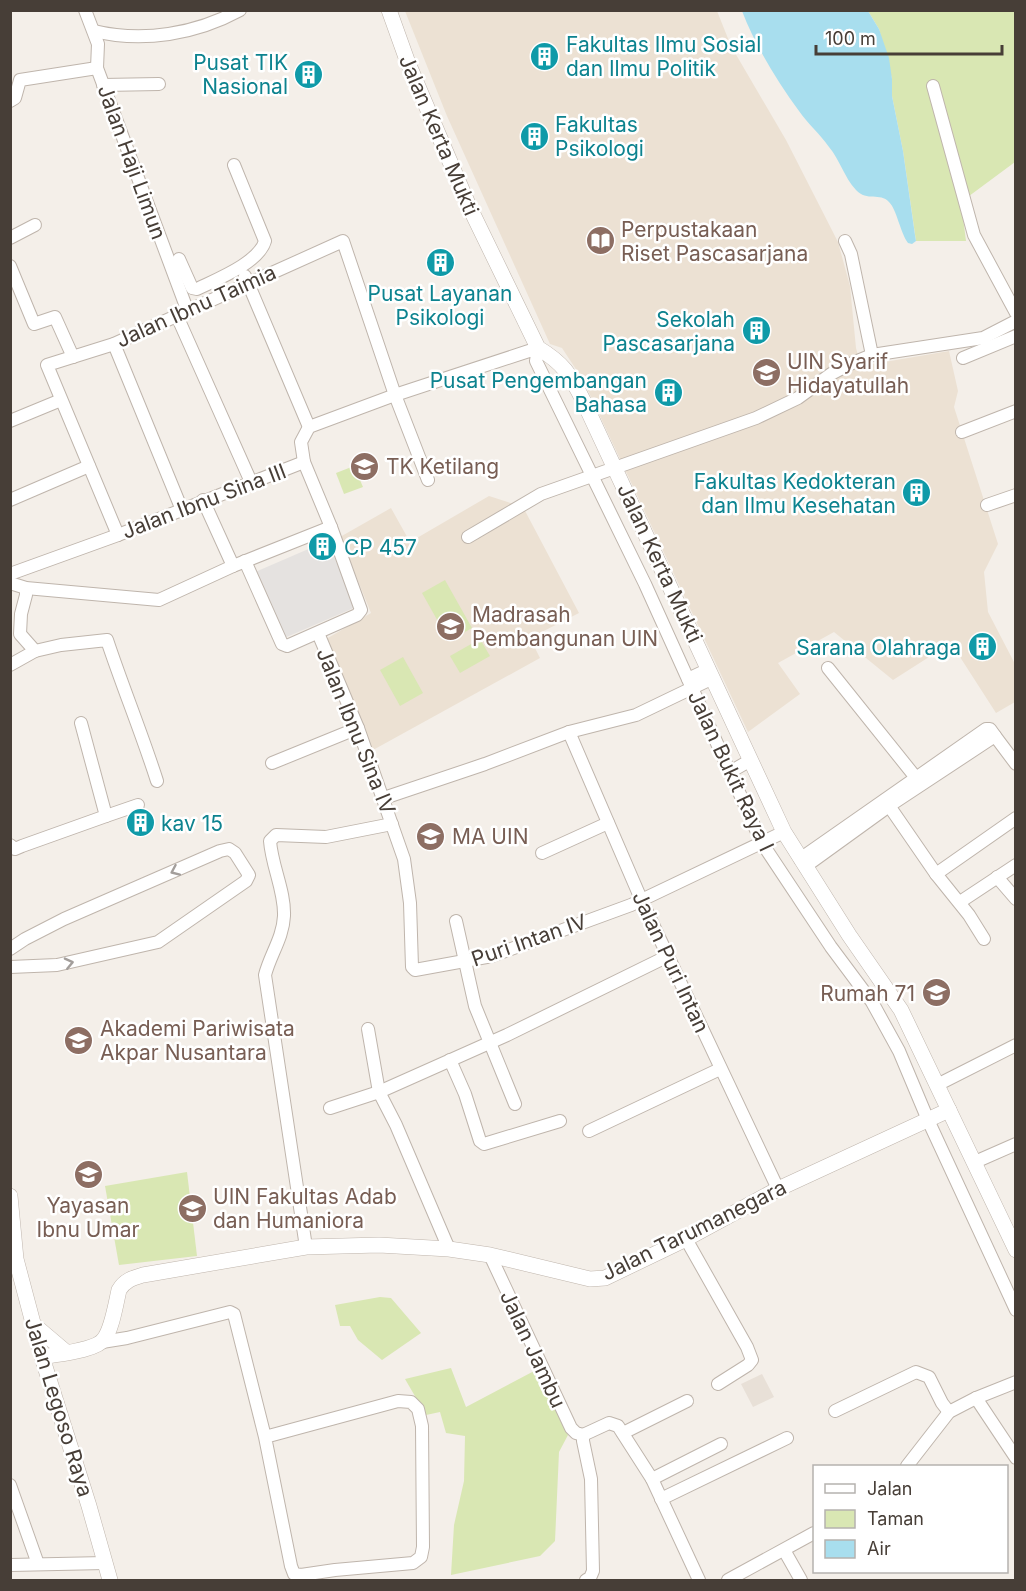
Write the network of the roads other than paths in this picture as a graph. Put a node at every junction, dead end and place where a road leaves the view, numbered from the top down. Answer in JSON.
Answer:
{"nodes":[{"id":1,"x":85,"y":10,"type":"edge"},
{"id":2,"x":240,"y":10,"type":"edge"},
{"id":3,"x":389,"y":10,"type":"edge"},
{"id":4,"x":94,"y":31,"type":"junction"},
{"id":5,"x":97,"y":68,"type":"junction"},
{"id":6,"x":159,"y":84,"type":"dead end"},
{"id":7,"x":103,"y":85,"type":"junction"},
{"id":8,"x":933,"y":86,"type":"dead end"},
{"id":9,"x":10,"y":101,"type":"edge"},
{"id":10,"x":234,"y":165,"type":"dead end"},
{"id":11,"x":35,"y":225,"type":"dead end"},
{"id":12,"x":10,"y":238,"type":"edge"},
{"id":13,"x":845,"y":241,"type":"dead end"},
{"id":14,"x":179,"y":259,"type":"dead end"},
{"id":15,"x":10,"y":266,"type":"edge"},
{"id":16,"x":241,"y":267,"type":"junction"},
{"id":17,"x":248,"y":283,"type":"junction"},
{"id":18,"x":1016,"y":313,"type":"edge"},
{"id":19,"x":183,"y":314,"type":"junction"},
{"id":20,"x":1016,"y":321,"type":"edge"},
{"id":21,"x":1016,"y":336,"type":"edge"},
{"id":22,"x":114,"y":344,"type":"junction"},
{"id":23,"x":538,"y":348,"type":"junction"},
{"id":24,"x":872,"y":355,"type":"junction"},
{"id":25,"x":73,"y":357,"type":"junction"},
{"id":26,"x":963,"y":358,"type":"dead end"},
{"id":27,"x":395,"y":395,"type":"junction"},
{"id":28,"x":61,"y":400,"type":"junction"},
{"id":29,"x":1016,"y":411,"type":"edge"},
{"id":30,"x":10,"y":421,"type":"edge"},
{"id":31,"x":309,"y":427,"type":"junction"},
{"id":32,"x":962,"y":432,"type":"dead end"},
{"id":33,"x":304,"y":462,"type":"junction"},
{"id":34,"x":89,"y":466,"type":"junction"},
{"id":35,"x":602,"y":472,"type":"junction"},
{"id":36,"x":428,"y":480,"type":"dead end"},
{"id":37,"x":251,"y":482,"type":"junction"},
{"id":38,"x":1016,"y":495,"type":"edge"},
{"id":39,"x":10,"y":500,"type":"edge"},
{"id":40,"x":203,"y":500,"type":"junction"},
{"id":41,"x":987,"y":505,"type":"dead end"},
{"id":42,"x":182,"y":510,"type":"junction"},
{"id":43,"x":331,"y":526,"type":"junction"},
{"id":44,"x":118,"y":535,"type":"junction"},
{"id":45,"x":468,"y":537,"type":"dead end"},
{"id":46,"x":239,"y":564,"type":"junction"},
{"id":47,"x":10,"y":574,"type":"edge"},
{"id":48,"x":10,"y":583,"type":"edge"},
{"id":49,"x":26,"y":588,"type":"junction"},
{"id":50,"x":318,"y":633,"type":"junction"},
{"id":51,"x":35,"y":651,"type":"junction"},
{"id":52,"x":10,"y":665,"type":"edge"},
{"id":53,"x":828,"y":668,"type":"dead end"},
{"id":54,"x":711,"y":674,"type":"junction"},
{"id":55,"x":690,"y":684,"type":"junction"},
{"id":56,"x":81,"y":723,"type":"dead end"},
{"id":57,"x":358,"y":728,"type":"junction"},
{"id":58,"x":569,"y":732,"type":"junction"},
{"id":59,"x":749,"y":761,"type":"junction"},
{"id":60,"x":272,"y":763,"type":"dead end"},
{"id":61,"x":1016,"y":764,"type":"edge"},
{"id":62,"x":730,"y":772,"type":"junction"},
{"id":63,"x":920,"y":781,"type":"junction"},
{"id":64,"x":157,"y":782,"type":"dead end"},
{"id":65,"x":384,"y":798,"type":"junction"},
{"id":66,"x":887,"y":803,"type":"junction"},
{"id":67,"x":138,"y":805,"type":"dead end"},
{"id":68,"x":106,"y":816,"type":"junction"},
{"id":69,"x":1016,"y":818,"type":"edge"},
{"id":70,"x":608,"y":823,"type":"junction"},
{"id":71,"x":392,"y":824,"type":"junction"},
{"id":72,"x":784,"y":832,"type":"junction"},
{"id":73,"x":762,"y":843,"type":"junction"},
{"id":74,"x":10,"y":845,"type":"edge"},
{"id":75,"x":542,"y":853,"type":"dead end"},
{"id":76,"x":803,"y":862,"type":"junction"},
{"id":77,"x":1016,"y":865,"type":"edge"},
{"id":78,"x":936,"y":874,"type":"junction"},
{"id":79,"x":997,"y":877,"type":"junction"},
{"id":80,"x":641,"y":899,"type":"junction"},
{"id":81,"x":1016,"y":899,"type":"edge"},
{"id":82,"x":960,"y":902,"type":"junction"},
{"id":83,"x":456,"y":921,"type":"dead end"},
{"id":84,"x":849,"y":935,"type":"junction"},
{"id":85,"x":984,"y":939,"type":"dead end"},
{"id":86,"x":831,"y":947,"type":"junction"},
{"id":87,"x":10,"y":949,"type":"edge"},
{"id":88,"x":668,"y":956,"type":"junction"},
{"id":89,"x":465,"y":962,"type":"junction"},
{"id":90,"x":10,"y":967,"type":"edge"},
{"id":91,"x":415,"y":970,"type":"joint"},
{"id":92,"x":368,"y":1029,"type":"dead end"},
{"id":93,"x":490,"y":1042,"type":"junction"},
{"id":94,"x":1016,"y":1045,"type":"edge"},
{"id":95,"x":450,"y":1060,"type":"junction"},
{"id":96,"x":720,"y":1069,"type":"junction"},
{"id":97,"x":937,"y":1086,"type":"junction"},
{"id":98,"x":380,"y":1092,"type":"junction"},
{"id":99,"x":515,"y":1104,"type":"dead end"},
{"id":100,"x":330,"y":1108,"type":"dead end"},
{"id":101,"x":939,"y":1115,"type":"junction"},
{"id":102,"x":560,"y":1121,"type":"dead end"},
{"id":103,"x":589,"y":1131,"type":"dead end"},
{"id":104,"x":1016,"y":1144,"type":"edge"},
{"id":105,"x":975,"y":1162,"type":"junction"},
{"id":106,"x":778,"y":1189,"type":"junction"},
{"id":107,"x":10,"y":1196,"type":"edge"},
{"id":108,"x":686,"y":1239,"type":"junction"},
{"id":109,"x":306,"y":1246,"type":"junction"},
{"id":110,"x":449,"y":1249,"type":"junction"},
{"id":111,"x":1016,"y":1250,"type":"edge"},
{"id":112,"x":490,"y":1255,"type":"junction"},
{"id":113,"x":1016,"y":1310,"type":"edge"},
{"id":114,"x":33,"y":1324,"type":"junction"},
{"id":115,"x":104,"y":1339,"type":"junction"},
{"id":116,"x":66,"y":1352,"type":"junction"},
{"id":117,"x":42,"y":1357,"type":"junction"},
{"id":118,"x":1016,"y":1382,"type":"edge"},
{"id":119,"x":718,"y":1384,"type":"dead end"},
{"id":120,"x":976,"y":1398,"type":"junction"},
{"id":121,"x":687,"y":1401,"type":"dead end"},
{"id":122,"x":835,"y":1411,"type":"dead end"},
{"id":123,"x":949,"y":1412,"type":"junction"},
{"id":124,"x":623,"y":1433,"type":"junction"},
{"id":125,"x":584,"y":1435,"type":"junction"},
{"id":126,"x":265,"y":1437,"type":"junction"},
{"id":127,"x":787,"y":1438,"type":"dead end"},
{"id":128,"x":721,"y":1444,"type":"dead end"},
{"id":129,"x":1016,"y":1458,"type":"edge"},
{"id":130,"x":908,"y":1465,"type":"edge"},
{"id":131,"x":652,"y":1479,"type":"junction"},
{"id":132,"x":10,"y":1485,"type":"edge"},
{"id":133,"x":661,"y":1499,"type":"junction"},
{"id":134,"x":813,"y":1534,"type":"edge"},
{"id":135,"x":784,"y":1551,"type":"junction"},
{"id":136,"x":105,"y":1563,"type":"junction"},
{"id":137,"x":38,"y":1564,"type":"junction"},
{"id":138,"x":10,"y":1565,"type":"edge"},
{"id":139,"x":733,"y":1579,"type":"edge"},
{"id":140,"x":110,"y":1581,"type":"edge"},
{"id":141,"x":586,"y":1581,"type":"edge"},
{"id":142,"x":699,"y":1581,"type":"edge"},
{"id":143,"x":801,"y":1581,"type":"edge"}],
"edges":[{"from":1,"to":4,"type":"street","name":"Jalan Haji Limun"},
{"from":2,"to":4,"type":"street"},
{"from":3,"to":23,"type":"street","name":"Jalan Kerta Mukti"},
{"from":4,"to":5,"type":"street","name":"Jalan Haji Limun"},
{"from":5,"to":7,"type":"street","name":"Jalan Haji Limun"},
{"from":5,"to":9,"type":"street"},
{"from":6,"to":7,"type":"street"},
{"from":7,"to":19,"type":"street","name":"Jalan Haji Limun"},
{"from":8,"to":18,"type":"street"},
{"from":10,"to":16,"type":"street"},
{"from":11,"to":12,"type":"street"},
{"from":13,"to":24,"type":"street"},
{"from":14,"to":16,"type":"street"},
{"from":15,"to":25,"type":"street"},
{"from":16,"to":17,"type":"street"},
{"from":17,"to":19,"type":"street","name":"Jalan Ibnu Taimia"},
{"from":17,"to":27,"type":"street","name":"Jalan Ibnu Taimia"},
{"from":17,"to":31,"type":"street"},
{"from":19,"to":22,"type":"street","name":"Jalan Ibnu Taimia"},
{"from":19,"to":37,"type":"street","name":"Jalan Haji Limun"},
{"from":20,"to":24,"type":"street"},
{"from":21,"to":26,"type":"street"},
{"from":22,"to":25,"type":"street","name":"Jalan Ibnu Taimia"},
{"from":22,"to":42,"type":"street"},
{"from":23,"to":27,"type":"street"},
{"from":23,"to":35,"type":"street","name":"Jalan Bukit Raya I"},
{"from":23,"to":35,"type":"street","name":"Jalan Kerta Mukti"},
{"from":24,"to":35,"type":"street"},
{"from":25,"to":28,"type":"street","name":"Jalan Ibnu Taimia"},
{"from":27,"to":31,"type":"street"},
{"from":27,"to":36,"type":"street"},
{"from":28,"to":30,"type":"street"},
{"from":28,"to":34,"type":"street"},
{"from":29,"to":32,"type":"street"},
{"from":31,"to":33,"type":"street","name":"Jalan Ibnu Sina III"},
{"from":33,"to":37,"type":"street","name":"Jalan Ibnu Sina III"},
{"from":33,"to":43,"type":"street","name":"Jalan Ibnu Sina IV"},
{"from":34,"to":39,"type":"street"},
{"from":34,"to":44,"type":"street"},
{"from":35,"to":45,"type":"street"},
{"from":35,"to":54,"type":"street","name":"Jalan Kerta Mukti"},
{"from":35,"to":55,"type":"street","name":"Jalan Bukit Raya I"},
{"from":37,"to":40,"type":"street","name":"Jalan Ibnu Sina III"},
{"from":38,"to":41,"type":"street"},
{"from":40,"to":42,"type":"street","name":"Jalan Ibnu Sina III"},
{"from":40,"to":46,"type":"street"},
{"from":42,"to":44,"type":"street","name":"Jalan Ibnu Sina III"},
{"from":43,"to":46,"type":"street"},
{"from":43,"to":50,"type":"street","name":"Jalan Ibnu Sina IV"},
{"from":44,"to":47,"type":"street","name":"Jalan Ibnu Sina III"},
{"from":46,"to":49,"type":"street"},
{"from":46,"to":50,"type":"street"},
{"from":48,"to":49,"type":"street"},
{"from":49,"to":51,"type":"street"},
{"from":50,"to":57,"type":"street","name":"Jalan Ibnu Sina IV"},
{"from":51,"to":52,"type":"street"},
{"from":51,"to":64,"type":"street"},
{"from":53,"to":63,"type":"street"},
{"from":54,"to":55,"type":"street"},
{"from":54,"to":59,"type":"street","name":"Jalan Kerta Mukti"},
{"from":55,"to":58,"type":"street"},
{"from":55,"to":62,"type":"street","name":"Jalan Bukit Raya I"},
{"from":56,"to":68,"type":"street"},
{"from":57,"to":60,"type":"street"},
{"from":57,"to":65,"type":"street","name":"Jalan Ibnu Sina IV"},
{"from":58,"to":65,"type":"street"},
{"from":58,"to":70,"type":"street","name":"Jalan Puri Intan"},
{"from":59,"to":62,"type":"street"},
{"from":59,"to":72,"type":"street","name":"Jalan Kerta Mukti"},
{"from":61,"to":63,"type":"street"},
{"from":62,"to":73,"type":"street","name":"Jalan Bukit Raya I"},
{"from":63,"to":66,"type":"street"},
{"from":65,"to":71,"type":"street","name":"Jalan Ibnu Sina IV"},
{"from":66,"to":76,"type":"street"},
{"from":66,"to":78,"type":"street"},
{"from":67,"to":68,"type":"street"},
{"from":68,"to":74,"type":"street"},
{"from":69,"to":78,"type":"street"},
{"from":70,"to":75,"type":"street"},
{"from":70,"to":80,"type":"street","name":"Jalan Puri Intan"},
{"from":71,"to":91,"type":"street","name":"Jalan Ibnu Sina IV"},
{"from":71,"to":109,"type":"street"},
{"from":72,"to":73,"type":"street","name":"Puri Intan IV"},
{"from":72,"to":76,"type":"street","name":"Jalan Kerta Mukti"},
{"from":73,"to":80,"type":"street","name":"Puri Intan IV"},
{"from":73,"to":86,"type":"street","name":"Jalan Bukit Raya I"},
{"from":76,"to":84,"type":"street","name":"Jalan Kerta Mukti"},
{"from":77,"to":79,"type":"street"},
{"from":78,"to":82,"type":"street"},
{"from":79,"to":81,"type":"street"},
{"from":79,"to":82,"type":"street"},
{"from":80,"to":88,"type":"street","name":"Jalan Puri Intan"},
{"from":80,"to":89,"type":"street","name":"Puri Intan IV"},
{"from":82,"to":85,"type":"street"},
{"from":83,"to":89,"type":"street"},
{"from":84,"to":86,"type":"street"},
{"from":84,"to":97,"type":"street","name":"Jalan Kerta Mukti"},
{"from":86,"to":101,"type":"street","name":"Jalan Bukit Raya I"},
{"from":90,"to":87,"type":"street","one_way":true},
{"from":88,"to":93,"type":"street"},
{"from":88,"to":96,"type":"street","name":"Jalan Puri Intan"},
{"from":89,"to":91,"type":"street","name":"Puri Intan IV"},
{"from":89,"to":93,"type":"street"},
{"from":92,"to":98,"type":"street"},
{"from":93,"to":95,"type":"street"},
{"from":93,"to":99,"type":"street"},
{"from":94,"to":97,"type":"street"},
{"from":95,"to":98,"type":"street"},
{"from":95,"to":102,"type":"street"},
{"from":96,"to":103,"type":"street"},
{"from":96,"to":106,"type":"street","name":"Jalan Puri Intan"},
{"from":97,"to":101,"type":"street","name":"Jalan Kerta Mukti"},
{"from":98,"to":100,"type":"street"},
{"from":98,"to":110,"type":"street"},
{"from":101,"to":105,"type":"street"},
{"from":101,"to":106,"type":"street","name":"Jalan Tarumanegara"},
{"from":101,"to":113,"type":"street","name":"Jalan Bukit Raya I"},
{"from":104,"to":105,"type":"street"},
{"from":105,"to":111,"type":"street"},
{"from":106,"to":108,"type":"street","name":"Jalan Tarumanegara"},
{"from":107,"to":114,"type":"street","name":"Jalan Legoso Raya"},
{"from":108,"to":112,"type":"street","name":"Jalan Tarumanegara"},
{"from":108,"to":119,"type":"street"},
{"from":109,"to":110,"type":"street","name":"Jalan Tarumanegara"},
{"from":109,"to":115,"type":"street","name":"Jalan Tarumanegara"},
{"from":110,"to":112,"type":"street","name":"Jalan Tarumanegara"},
{"from":112,"to":125,"type":"street","name":"Jalan Jambu"},
{"from":114,"to":116,"type":"street"},
{"from":114,"to":117,"type":"street","name":"Jalan Legoso Raya"},
{"from":115,"to":116,"type":"street"},
{"from":115,"to":126,"type":"street"},
{"from":116,"to":117,"type":"street"},
{"from":117,"to":136,"type":"street","name":"Jalan Legoso Raya"},
{"from":118,"to":120,"type":"street"},
{"from":120,"to":123,"type":"street"},
{"from":120,"to":129,"type":"street"},
{"from":121,"to":124,"type":"street"},
{"from":122,"to":123,"type":"street"},
{"from":123,"to":130,"type":"street"},
{"from":124,"to":125,"type":"street"},
{"from":124,"to":131,"type":"street"},
{"from":125,"to":141,"type":"street"},
{"from":126,"to":126,"type":"street"},
{"from":127,"to":133,"type":"street"},
{"from":128,"to":131,"type":"street"},
{"from":131,"to":133,"type":"street"},
{"from":132,"to":137,"type":"street"},
{"from":133,"to":142,"type":"street"},
{"from":134,"to":135,"type":"street"},
{"from":135,"to":139,"type":"street"},
{"from":135,"to":143,"type":"street"},
{"from":136,"to":137,"type":"street"},
{"from":136,"to":140,"type":"street","name":"Jalan Legoso Raya"},
{"from":137,"to":138,"type":"street"}]}
